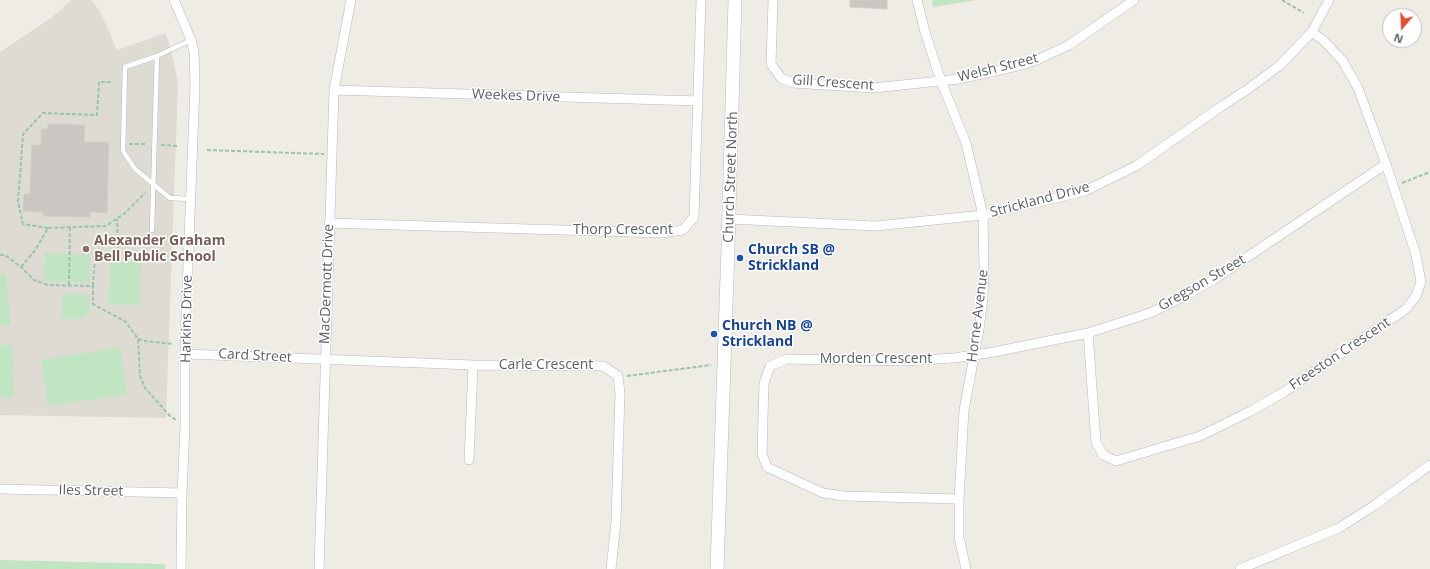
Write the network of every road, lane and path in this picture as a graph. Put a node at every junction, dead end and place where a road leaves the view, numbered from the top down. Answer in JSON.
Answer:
{"nodes":[{"id":1,"x":174,"y":0,"type":"edge"},
{"id":2,"x":351,"y":0,"type":"edge"},
{"id":3,"x":701,"y":0,"type":"edge"},
{"id":4,"x":736,"y":0,"type":"edge"},
{"id":5,"x":773,"y":0,"type":"edge"},
{"id":6,"x":917,"y":0,"type":"edge"},
{"id":7,"x":1134,"y":0,"type":"edge"},
{"id":8,"x":1282,"y":0,"type":"edge"},
{"id":9,"x":1329,"y":0,"type":"edge"},
{"id":10,"x":1304,"y":13,"type":"dead end"},
{"id":11,"x":1312,"y":32,"type":"junction"},
{"id":12,"x":191,"y":40,"type":"junction"},
{"id":13,"x":157,"y":56,"type":"junction"},
{"id":14,"x":941,"y":81,"type":"junction"},
{"id":15,"x":112,"y":82,"type":"dead end"},
{"id":16,"x":334,"y":90,"type":"junction"},
{"id":17,"x":698,"y":101,"type":"junction"},
{"id":18,"x":207,"y":150,"type":"dead end"},
{"id":19,"x":331,"y":154,"type":"junction"},
{"id":20,"x":1386,"y":164,"type":"junction"},
{"id":21,"x":1430,"y":172,"type":"edge"},
{"id":22,"x":154,"y":184,"type":"junction"},
{"id":23,"x":1393,"y":186,"type":"junction"},
{"id":24,"x":146,"y":192,"type":"dead end"},
{"id":25,"x":190,"y":199,"type":"junction"},
{"id":26,"x":983,"y":215,"type":"junction"},
{"id":27,"x":117,"y":219,"type":"junction"},
{"id":28,"x":729,"y":219,"type":"junction"},
{"id":29,"x":329,"y":223,"type":"junction"},
{"id":30,"x":70,"y":227,"type":"junction"},
{"id":31,"x":48,"y":228,"type":"junction"},
{"id":32,"x":152,"y":230,"type":"dead end"},
{"id":33,"x":0,"y":255,"type":"edge"},
{"id":34,"x":21,"y":267,"type":"junction"},
{"id":35,"x":69,"y":285,"type":"junction"},
{"id":36,"x":93,"y":286,"type":"junction"},
{"id":37,"x":1088,"y":333,"type":"junction"},
{"id":38,"x":138,"y":339,"type":"junction"},
{"id":39,"x":173,"y":344,"type":"dead end"},
{"id":40,"x":186,"y":354,"type":"junction"},
{"id":41,"x":974,"y":355,"type":"junction"},
{"id":42,"x":325,"y":360,"type":"junction"},
{"id":43,"x":473,"y":365,"type":"junction"},
{"id":44,"x":711,"y":365,"type":"dead end"},
{"id":45,"x":618,"y":376,"type":"junction"},
{"id":46,"x":185,"y":427,"type":"junction"},
{"id":47,"x":470,"y":460,"type":"dead end"},
{"id":48,"x":1430,"y":465,"type":"edge"},
{"id":49,"x":0,"y":489,"type":"edge"},
{"id":50,"x":182,"y":493,"type":"junction"},
{"id":51,"x":960,"y":500,"type":"junction"},
{"id":52,"x":181,"y":569,"type":"edge"},
{"id":53,"x":319,"y":569,"type":"edge"},
{"id":54,"x":610,"y":569,"type":"edge"},
{"id":55,"x":717,"y":569,"type":"edge"},
{"id":56,"x":966,"y":569,"type":"edge"},
{"id":57,"x":1240,"y":569,"type":"edge"}],
"edges":[{"from":1,"to":12,"type":"street","name":"Harkins Drive"},
{"from":2,"to":16,"type":"street","name":"MacDermott Drive"},
{"from":3,"to":17,"type":"street","name":"Thorp Crescent"},
{"from":4,"to":28,"type":"street","name":"Church Street North"},
{"from":5,"to":14,"type":"street","name":"Gill Crescent"},
{"from":6,"to":14,"type":"street","name":"Horne Avenue"},
{"from":7,"to":14,"type":"street","name":"Welsh Street"},
{"from":8,"to":10,"type":"path"},
{"from":9,"to":11,"type":"street","name":"Strickland Drive"},
{"from":11,"to":20,"type":"street","name":"Freeston Crescent"},
{"from":11,"to":26,"type":"street","name":"Strickland Drive"},
{"from":12,"to":13,"type":"lane"},
{"from":12,"to":25,"type":"street","name":"Harkins Drive"},
{"from":13,"to":22,"type":"lane"},
{"from":13,"to":22,"type":"lane"},
{"from":14,"to":26,"type":"street","name":"Horne Avenue"},
{"from":15,"to":31,"type":"path"},
{"from":16,"to":17,"type":"street","name":"Weekes Drive"},
{"from":16,"to":19,"type":"street","name":"MacDermott Drive"},
{"from":17,"to":29,"type":"street","name":"Thorp Crescent"},
{"from":18,"to":19,"type":"path"},
{"from":19,"to":29,"type":"street","name":"MacDermott Drive"},
{"from":20,"to":23,"type":"street","name":"Freeston Crescent"},
{"from":20,"to":37,"type":"street","name":"Gregson Street"},
{"from":21,"to":23,"type":"path"},
{"from":22,"to":25,"type":"lane"},
{"from":22,"to":32,"type":"lane"},
{"from":23,"to":37,"type":"street","name":"Freeston Crescent"},
{"from":24,"to":27,"type":"path"},
{"from":25,"to":40,"type":"street","name":"Harkins Drive"},
{"from":26,"to":28,"type":"street","name":"Strickland Drive"},
{"from":26,"to":41,"type":"street","name":"Horne Avenue"},
{"from":27,"to":30,"type":"path"},
{"from":27,"to":36,"type":"path"},
{"from":28,"to":55,"type":"street","name":"Church Street North"},
{"from":29,"to":42,"type":"street","name":"MacDermott Drive"},
{"from":30,"to":31,"type":"path"},
{"from":30,"to":35,"type":"path"},
{"from":31,"to":34,"type":"path"},
{"from":33,"to":34,"type":"path"},
{"from":34,"to":35,"type":"path"},
{"from":35,"to":36,"type":"path"},
{"from":36,"to":38,"type":"path"},
{"from":37,"to":41,"type":"street","name":"Gregson Street"},
{"from":38,"to":39,"type":"path"},
{"from":38,"to":46,"type":"path"},
{"from":40,"to":42,"type":"street","name":"Card Street"},
{"from":40,"to":46,"type":"street","name":"Harkins Drive"},
{"from":41,"to":51,"type":"street","name":"Horne Avenue"},
{"from":41,"to":51,"type":"street","name":"Morden Crescent"},
{"from":42,"to":43,"type":"street","name":"Carle Crescent"},
{"from":42,"to":53,"type":"street","name":"MacDermott Drive"},
{"from":43,"to":45,"type":"street","name":"Carle Crescent"},
{"from":43,"to":47,"type":"street"},
{"from":44,"to":45,"type":"path"},
{"from":45,"to":54,"type":"street"},
{"from":46,"to":50,"type":"street","name":"Harkins Drive"},
{"from":48,"to":57,"type":"street"},
{"from":49,"to":50,"type":"street","name":"Iles Street"},
{"from":50,"to":52,"type":"street","name":"Harkins Drive"},
{"from":51,"to":56,"type":"street","name":"Horne Avenue"}]}
